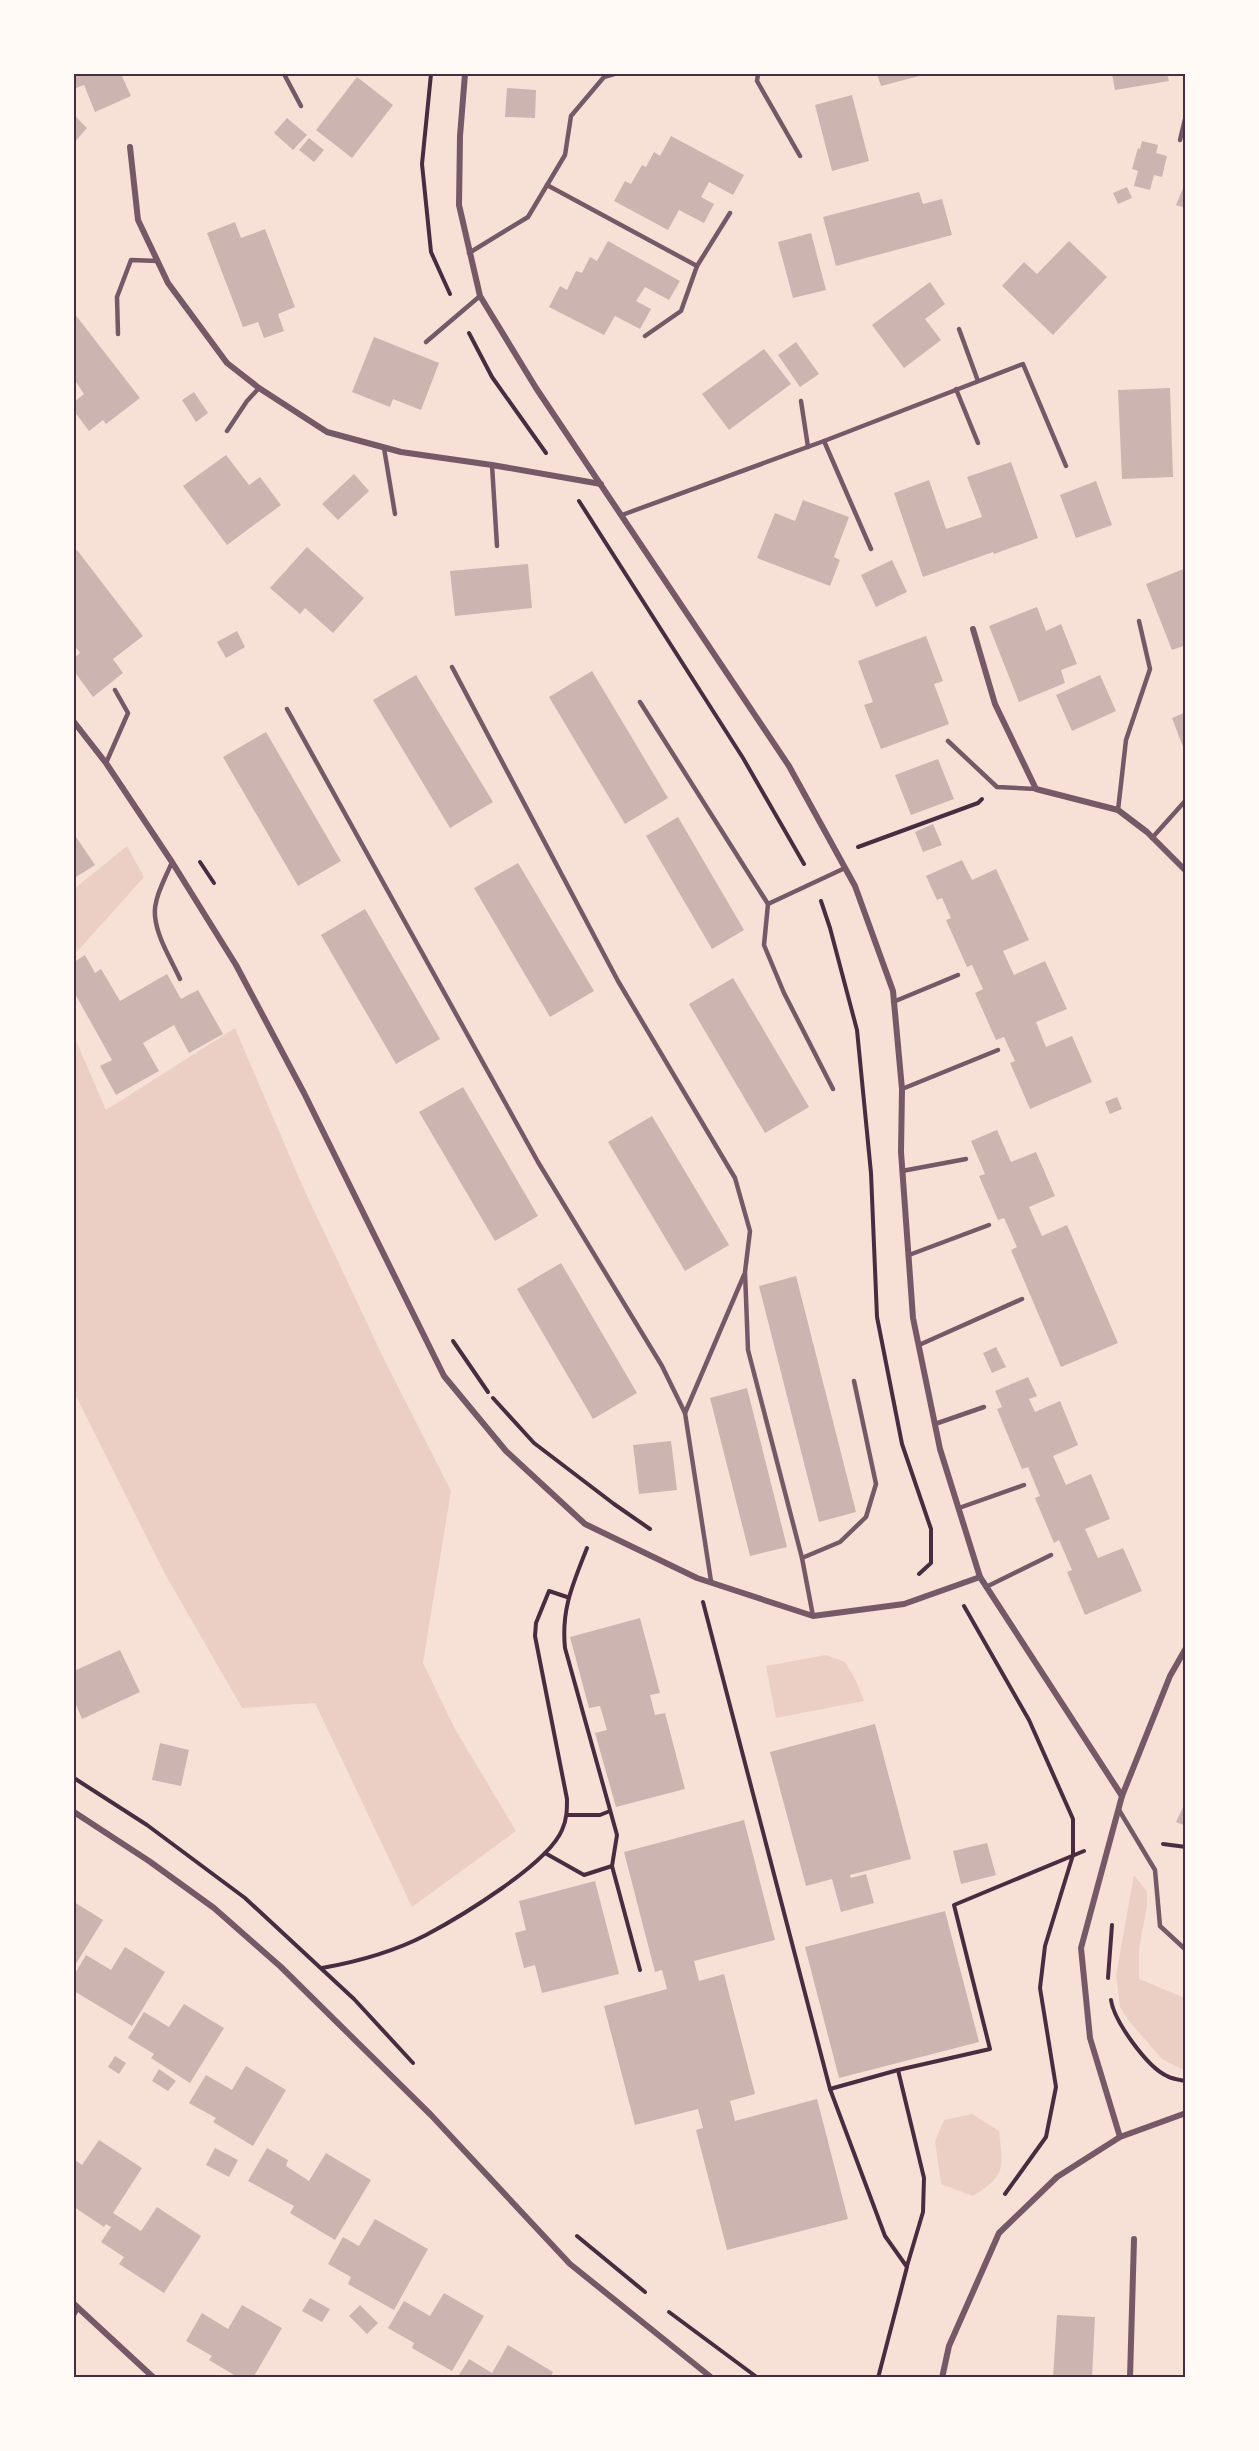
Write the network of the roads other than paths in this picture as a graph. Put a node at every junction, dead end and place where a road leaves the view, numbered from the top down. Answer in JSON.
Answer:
{"nodes":[{"id":1,"x":284,"y":74,"type":"edge"},
{"id":2,"x":465,"y":74,"type":"edge"},
{"id":3,"x":614,"y":74,"type":"edge"},
{"id":4,"x":758,"y":74,"type":"edge"},
{"id":5,"x":301,"y":106,"type":"dead end"},
{"id":6,"x":1185,"y":115,"type":"edge"},
{"id":7,"x":1179,"y":140,"type":"dead end"},
{"id":8,"x":130,"y":147,"type":"dead end"},
{"id":9,"x":800,"y":156,"type":"dead end"},
{"id":10,"x":547,"y":185,"type":"junction"},
{"id":11,"x":730,"y":213,"type":"dead end"},
{"id":12,"x":469,"y":253,"type":"junction"},
{"id":13,"x":158,"y":261,"type":"junction"},
{"id":14,"x":697,"y":266,"type":"junction"},
{"id":15,"x":480,"y":296,"type":"junction"},
{"id":16,"x":959,"y":329,"type":"dead end"},
{"id":17,"x":118,"y":334,"type":"dead end"},
{"id":18,"x":645,"y":336,"type":"dead end"},
{"id":19,"x":426,"y":342,"type":"dead end"},
{"id":20,"x":978,"y":381,"type":"junction"},
{"id":21,"x":259,"y":388,"type":"junction"},
{"id":22,"x":956,"y":389,"type":"junction"},
{"id":23,"x":801,"y":401,"type":"dead end"},
{"id":24,"x":227,"y":431,"type":"dead end"},
{"id":25,"x":824,"y":441,"type":"junction"},
{"id":26,"x":978,"y":443,"type":"dead end"},
{"id":27,"x":807,"y":447,"type":"junction"},
{"id":28,"x":384,"y":448,"type":"junction"},
{"id":29,"x":492,"y":465,"type":"junction"},
{"id":30,"x":1066,"y":466,"type":"dead end"},
{"id":31,"x":601,"y":484,"type":"junction"},
{"id":32,"x":395,"y":514,"type":"dead end"},
{"id":33,"x":622,"y":515,"type":"junction"},
{"id":34,"x":497,"y":546,"type":"dead end"},
{"id":35,"x":871,"y":549,"type":"dead end"},
{"id":36,"x":1139,"y":621,"type":"dead end"},
{"id":37,"x":973,"y":628,"type":"dead end"},
{"id":38,"x":452,"y":667,"type":"dead end"},
{"id":39,"x":115,"y":690,"type":"dead end"},
{"id":40,"x":640,"y":702,"type":"dead end"},
{"id":41,"x":287,"y":709,"type":"dead end"},
{"id":42,"x":74,"y":722,"type":"edge"},
{"id":43,"x":948,"y":741,"type":"dead end"},
{"id":44,"x":106,"y":763,"type":"junction"},
{"id":45,"x":1036,"y":789,"type":"junction"},
{"id":46,"x":1185,"y":800,"type":"edge"},
{"id":47,"x":1118,"y":810,"type":"junction"},
{"id":48,"x":1152,"y":838,"type":"junction"},
{"id":49,"x":172,"y":861,"type":"junction"},
{"id":50,"x":845,"y":868,"type":"junction"},
{"id":51,"x":1185,"y":871,"type":"edge"},
{"id":52,"x":768,"y":903,"type":"junction"},
{"id":53,"x":958,"y":975,"type":"dead end"},
{"id":54,"x":180,"y":979,"type":"dead end"},
{"id":55,"x":893,"y":1002,"type":"junction"},
{"id":56,"x":998,"y":1050,"type":"dead end"},
{"id":57,"x":833,"y":1089,"type":"dead end"},
{"id":58,"x":902,"y":1089,"type":"junction"},
{"id":59,"x":966,"y":1159,"type":"dead end"},
{"id":60,"x":902,"y":1171,"type":"junction"},
{"id":61,"x":988,"y":1225,"type":"dead end"},
{"id":62,"x":909,"y":1255,"type":"junction"},
{"id":63,"x":745,"y":1272,"type":"junction"},
{"id":64,"x":1022,"y":1299,"type":"dead end"},
{"id":65,"x":919,"y":1345,"type":"junction"},
{"id":66,"x":854,"y":1381,"type":"dead end"},
{"id":67,"x":984,"y":1407,"type":"dead end"},
{"id":68,"x":685,"y":1413,"type":"junction"},
{"id":69,"x":935,"y":1424,"type":"junction"},
{"id":70,"x":1024,"y":1485,"type":"dead end"},
{"id":71,"x":958,"y":1508,"type":"junction"},
{"id":72,"x":1051,"y":1555,"type":"dead end"},
{"id":73,"x":802,"y":1558,"type":"junction"},
{"id":74,"x":980,"y":1577,"type":"junction"},
{"id":75,"x":711,"y":1581,"type":"junction"},
{"id":76,"x":986,"y":1587,"type":"junction"},
{"id":77,"x":813,"y":1616,"type":"junction"},
{"id":78,"x":1185,"y":1648,"type":"edge"},
{"id":79,"x":1122,"y":1796,"type":"junction"},
{"id":80,"x":1119,"y":1810,"type":"junction"},
{"id":81,"x":74,"y":1812,"type":"edge"},
{"id":82,"x":1185,"y":1950,"type":"edge"},
{"id":83,"x":1185,"y":2113,"type":"edge"},
{"id":84,"x":1119,"y":2137,"type":"junction"},
{"id":85,"x":1134,"y":2239,"type":"dead end"},
{"id":86,"x":76,"y":2306,"type":"edge"},
{"id":87,"x":74,"y":2315,"type":"edge"},
{"id":88,"x":154,"y":2378,"type":"edge"},
{"id":89,"x":712,"y":2378,"type":"edge"},
{"id":90,"x":942,"y":2378,"type":"edge"},
{"id":91,"x":1130,"y":2378,"type":"edge"}],
"edges":[{"from":1,"to":5,"type":"lane"},
{"from":2,"to":12,"type":"street"},
{"from":3,"to":10,"type":"lane"},
{"from":4,"to":9,"type":"lane"},
{"from":6,"to":7,"type":"lane"},
{"from":8,"to":13,"type":"street"},
{"from":10,"to":12,"type":"lane"},
{"from":10,"to":14,"type":"lane"},
{"from":11,"to":14,"type":"lane"},
{"from":12,"to":15,"type":"street"},
{"from":13,"to":17,"type":"lane"},
{"from":13,"to":21,"type":"street"},
{"from":14,"to":18,"type":"lane"},
{"from":15,"to":19,"type":"lane"},
{"from":15,"to":31,"type":"street"},
{"from":16,"to":20,"type":"lane"},
{"from":20,"to":22,"type":"lane"},
{"from":20,"to":30,"type":"lane"},
{"from":21,"to":24,"type":"lane"},
{"from":21,"to":28,"type":"street"},
{"from":22,"to":25,"type":"lane"},
{"from":22,"to":26,"type":"lane"},
{"from":23,"to":27,"type":"lane"},
{"from":25,"to":27,"type":"lane"},
{"from":25,"to":35,"type":"lane"},
{"from":27,"to":33,"type":"lane"},
{"from":28,"to":29,"type":"street"},
{"from":28,"to":32,"type":"lane"},
{"from":29,"to":31,"type":"street"},
{"from":29,"to":34,"type":"lane"},
{"from":31,"to":33,"type":"street"},
{"from":33,"to":50,"type":"street"},
{"from":36,"to":47,"type":"lane"},
{"from":37,"to":45,"type":"street"},
{"from":38,"to":63,"type":"lane"},
{"from":39,"to":44,"type":"lane"},
{"from":40,"to":52,"type":"lane"},
{"from":41,"to":68,"type":"lane"},
{"from":42,"to":44,"type":"street"},
{"from":43,"to":45,"type":"lane"},
{"from":44,"to":49,"type":"street"},
{"from":45,"to":47,"type":"street"},
{"from":46,"to":48,"type":"lane"},
{"from":47,"to":48,"type":"street"},
{"from":48,"to":51,"type":"street"},
{"from":49,"to":54,"type":"lane"},
{"from":49,"to":75,"type":"street"},
{"from":50,"to":52,"type":"lane"},
{"from":50,"to":55,"type":"street"},
{"from":52,"to":57,"type":"lane"},
{"from":53,"to":55,"type":"lane"},
{"from":55,"to":58,"type":"street"},
{"from":56,"to":58,"type":"lane"},
{"from":58,"to":60,"type":"street"},
{"from":59,"to":60,"type":"lane"},
{"from":60,"to":62,"type":"street"},
{"from":61,"to":62,"type":"lane"},
{"from":62,"to":65,"type":"street"},
{"from":63,"to":68,"type":"lane"},
{"from":63,"to":73,"type":"lane"},
{"from":64,"to":65,"type":"lane"},
{"from":65,"to":69,"type":"street"},
{"from":66,"to":73,"type":"lane"},
{"from":67,"to":69,"type":"lane"},
{"from":68,"to":75,"type":"lane"},
{"from":69,"to":71,"type":"street"},
{"from":70,"to":71,"type":"lane"},
{"from":71,"to":74,"type":"street"},
{"from":72,"to":76,"type":"lane"},
{"from":73,"to":77,"type":"lane"},
{"from":74,"to":76,"type":"street"},
{"from":74,"to":77,"type":"street"},
{"from":75,"to":77,"type":"street"},
{"from":76,"to":79,"type":"street"},
{"from":78,"to":79,"type":"street"},
{"from":79,"to":80,"type":"street"},
{"from":80,"to":82,"type":"lane"},
{"from":80,"to":84,"type":"street"},
{"from":81,"to":89,"type":"street"},
{"from":83,"to":84,"type":"street"},
{"from":84,"to":90,"type":"street"},
{"from":85,"to":91,"type":"street"},
{"from":86,"to":87,"type":"lane"},
{"from":86,"to":88,"type":"street"}]}
